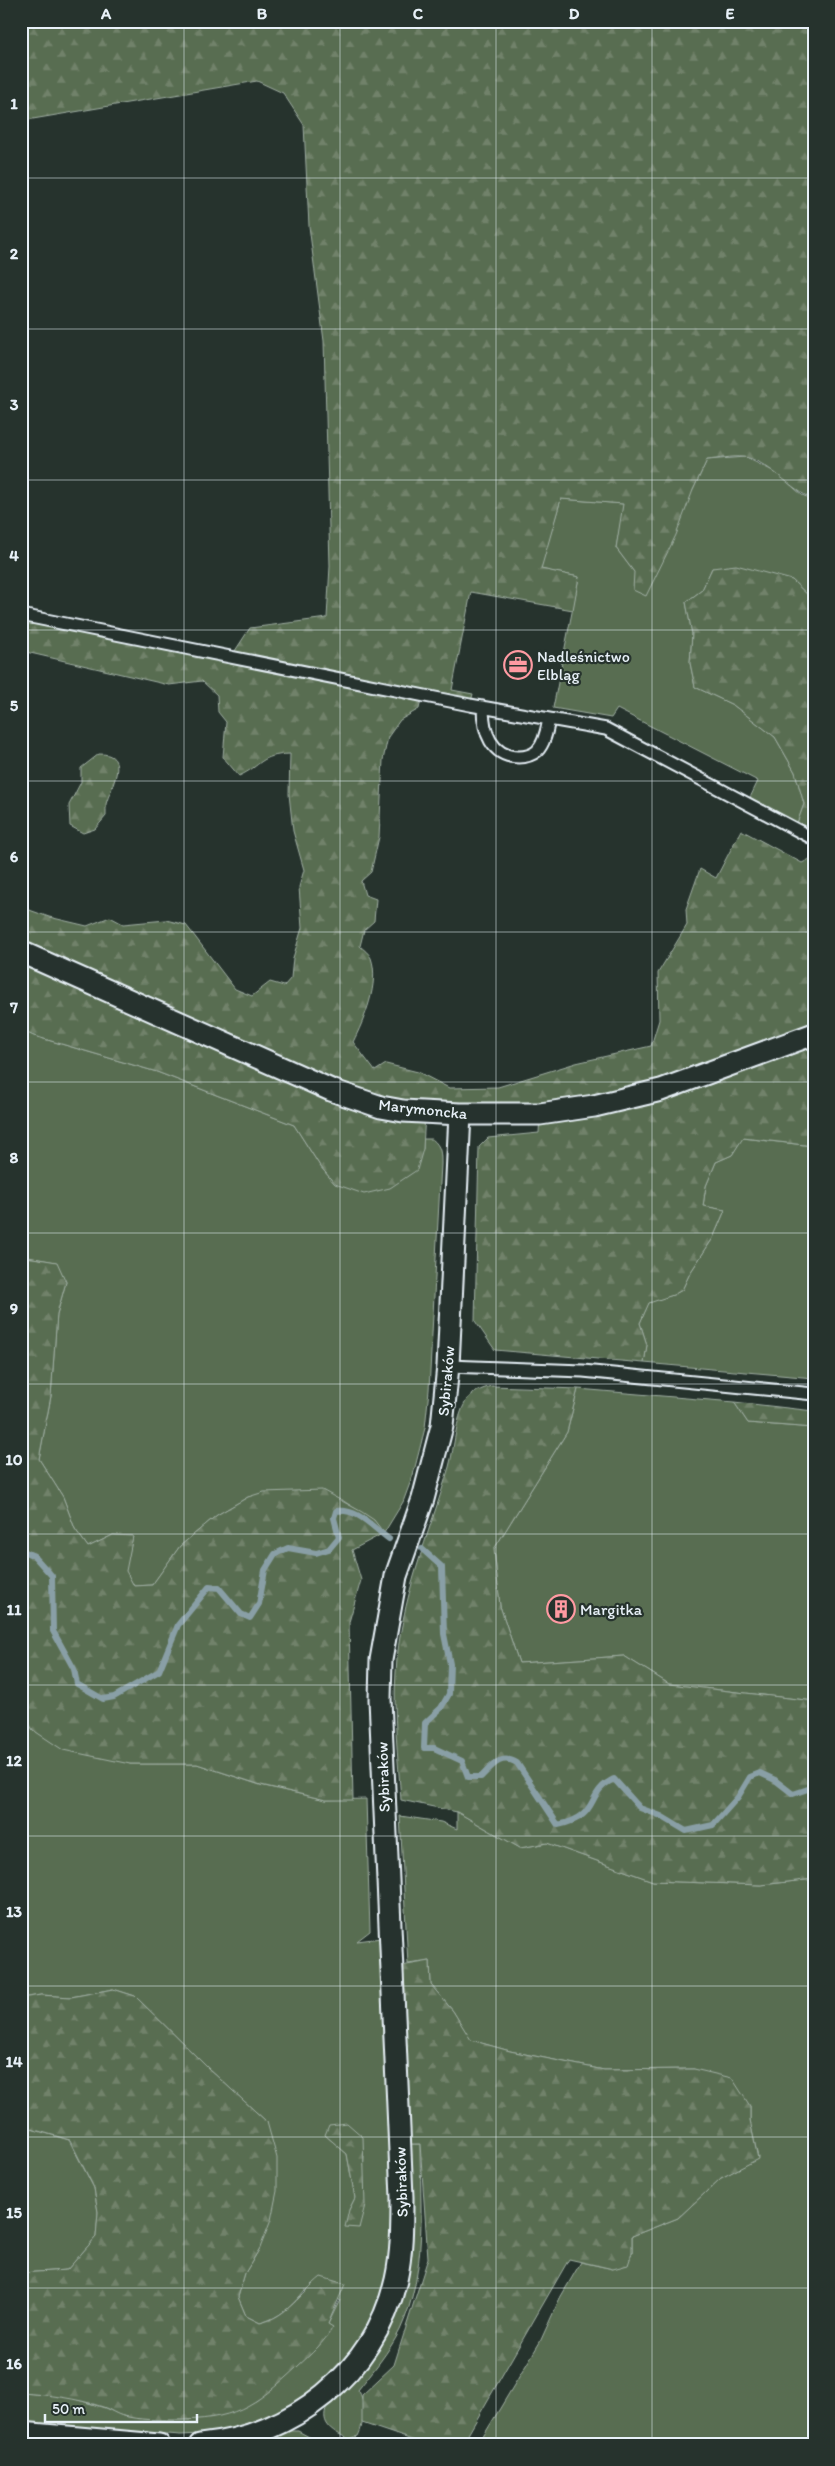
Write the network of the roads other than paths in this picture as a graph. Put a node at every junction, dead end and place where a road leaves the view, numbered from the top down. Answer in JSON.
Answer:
{"nodes":[{"id":1,"x":21,"y":615,"type":"edge"},
{"id":2,"x":483,"y":707,"type":"junction"},
{"id":3,"x":549,"y":719,"type":"junction"},
{"id":4,"x":814,"y":839,"type":"edge"},
{"id":5,"x":21,"y":952,"type":"edge"},
{"id":6,"x":814,"y":1034,"type":"edge"},
{"id":7,"x":460,"y":1114,"type":"junction"},
{"id":8,"x":448,"y":1366,"type":"junction"},
{"id":9,"x":814,"y":1394,"type":"edge"},
{"id":10,"x":28,"y":2437,"type":"edge"},
{"id":11,"x":159,"y":2445,"type":"edge"},
{"id":12,"x":200,"y":2445,"type":"edge"}],
"edges":[{"from":1,"to":2,"type":"lane"},
{"from":2,"to":3,"type":"lane"},
{"from":2,"to":3,"type":"lane"},
{"from":3,"to":4,"type":"lane"},
{"from":5,"to":7,"type":"street","name":"Marymoncka"},
{"from":6,"to":7,"type":"street","name":"Marymoncka"},
{"from":7,"to":8,"type":"street","name":"Sybiraków"},
{"from":8,"to":9,"type":"lane"},
{"from":8,"to":12,"type":"street","name":"Sybiraków"},
{"from":10,"to":11,"type":"street"}]}
